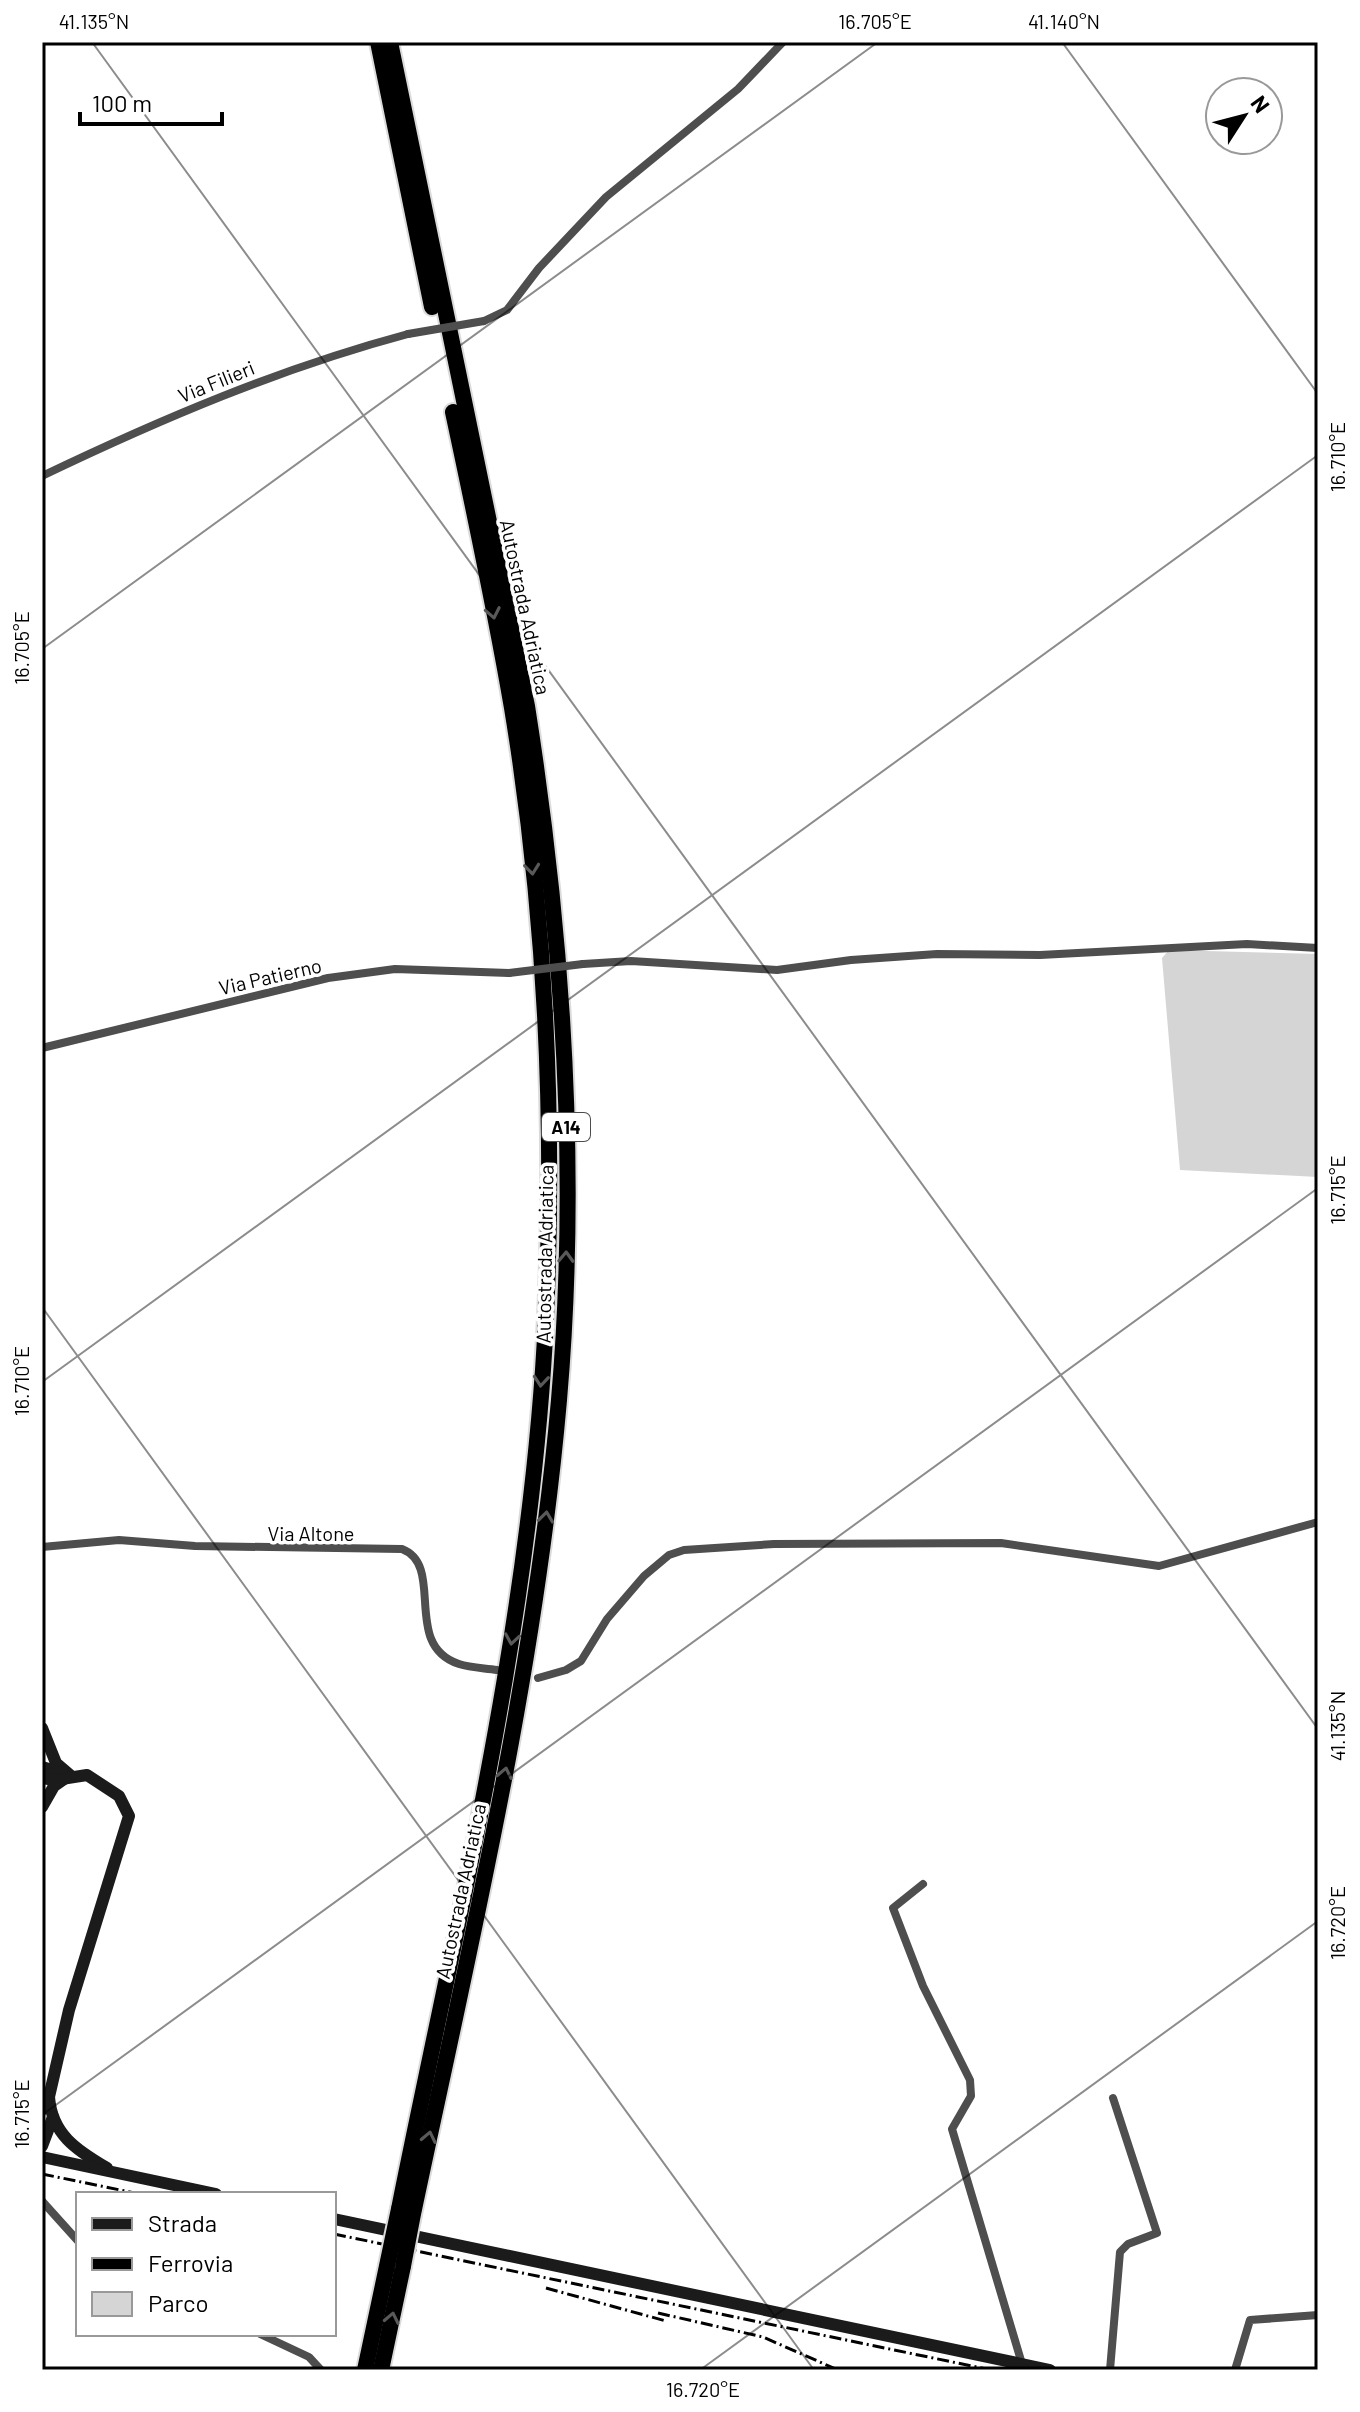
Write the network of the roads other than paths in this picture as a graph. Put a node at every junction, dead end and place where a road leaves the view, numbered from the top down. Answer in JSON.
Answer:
{"nodes":[{"id":1,"x":378,"y":42,"type":"edge"},
{"id":2,"x":390,"y":42,"type":"edge"},
{"id":3,"x":783,"y":42,"type":"edge"},
{"id":4,"x":42,"y":476,"type":"edge"},
{"id":5,"x":1318,"y":948,"type":"edge"},
{"id":6,"x":42,"y":1048,"type":"edge"},
{"id":7,"x":1318,"y":1522,"type":"edge"},
{"id":8,"x":42,"y":1547,"type":"edge"},
{"id":9,"x":497,"y":1670,"type":"dead end"},
{"id":10,"x":538,"y":1678,"type":"dead end"},
{"id":11,"x":42,"y":1728,"type":"edge"},
{"id":12,"x":42,"y":1767,"type":"edge"},
{"id":13,"x":70,"y":1775,"type":"junction"},
{"id":14,"x":42,"y":1778,"type":"edge"},
{"id":15,"x":42,"y":1807,"type":"edge"},
{"id":16,"x":923,"y":1884,"type":"dead end"},
{"id":17,"x":1113,"y":2098,"type":"dead end"},
{"id":18,"x":47,"y":2113,"type":"edge"},
{"id":19,"x":42,"y":2146,"type":"edge"},
{"id":20,"x":42,"y":2157,"type":"edge"},
{"id":21,"x":116,"y":2173,"type":"junction"},
{"id":22,"x":206,"y":2192,"type":"edge"},
{"id":23,"x":42,"y":2201,"type":"edge"},
{"id":24,"x":406,"y":2212,"type":"junction"},
{"id":25,"x":336,"y":2219,"type":"edge"},
{"id":26,"x":76,"y":2239,"type":"edge"},
{"id":27,"x":395,"y":2266,"type":"junction"},
{"id":28,"x":1318,"y":2315,"type":"edge"},
{"id":29,"x":264,"y":2336,"type":"edge"},
{"id":30,"x":1022,"y":2364,"type":"junction"},
{"id":31,"x":321,"y":2370,"type":"edge"},
{"id":32,"x":365,"y":2370,"type":"edge"},
{"id":33,"x":381,"y":2370,"type":"edge"},
{"id":34,"x":1050,"y":2370,"type":"edge"},
{"id":35,"x":1110,"y":2370,"type":"edge"},
{"id":36,"x":1235,"y":2370,"type":"edge"}],
"edges":[{"from":1,"to":24,"type":"highway","name":"Autostrada Adriatica","number":"A14","one_way":true},
{"from":24,"to":2,"type":"highway","name":"Autostrada Adriatica","number":"A14","one_way":true},
{"from":3,"to":4,"type":"street","name":"Via Filieri","bridge":true},
{"from":5,"to":6,"type":"street","name":"Via Patierno","bridge":true},
{"from":7,"to":10,"type":"street"},
{"from":8,"to":9,"type":"street","name":"Via Altone"},
{"from":11,"to":13,"type":"main road"},
{"from":12,"to":13,"type":"main road"},
{"from":13,"to":14,"type":"main road"},
{"from":13,"to":15,"type":"main road"},
{"from":13,"to":18,"type":"main road"},
{"from":16,"to":30,"type":"street"},
{"from":17,"to":35,"type":"street"},
{"from":18,"to":19,"type":"main road"},
{"from":18,"to":21,"type":"main road"},
{"from":20,"to":21,"type":"main road"},
{"from":21,"to":22,"type":"main road"},
{"from":23,"to":26,"type":"street"},
{"from":24,"to":27,"type":"highway","name":"Autostrada Adriatica","number":"A14","bridge":true},
{"from":25,"to":30,"type":"main road"},
{"from":27,"to":32,"type":"highway","name":"Autostrada Adriatica","number":"A14"},
{"from":33,"to":27,"type":"highway","name":"Autostrada Adriatica","number":"A14","one_way":true},
{"from":28,"to":36,"type":"street"},
{"from":29,"to":31,"type":"street"},
{"from":30,"to":34,"type":"main road"}]}
